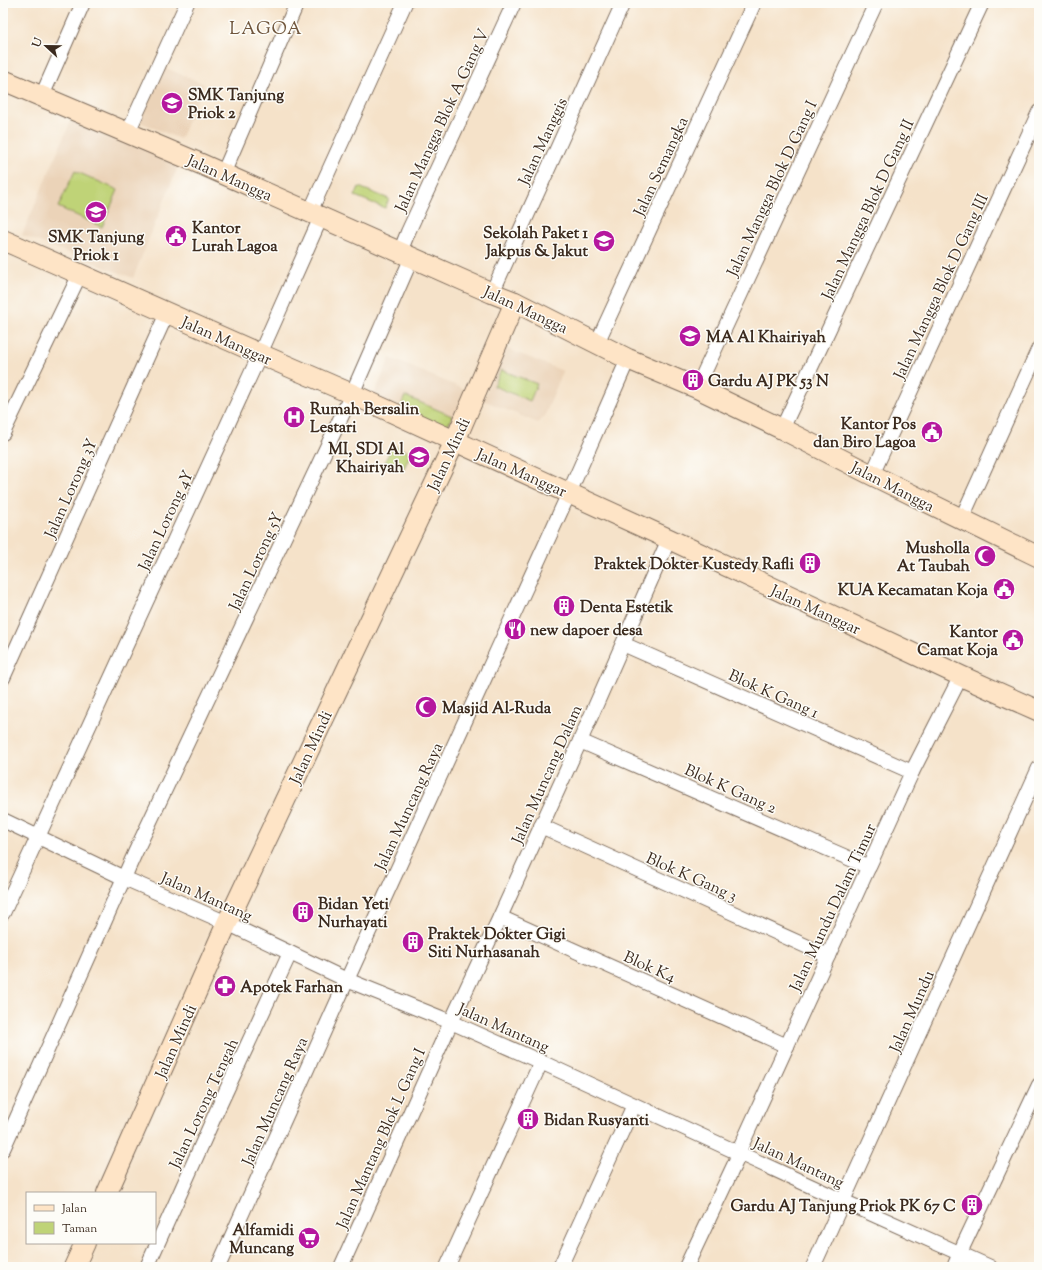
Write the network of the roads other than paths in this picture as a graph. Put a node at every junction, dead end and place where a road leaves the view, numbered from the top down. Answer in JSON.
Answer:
{"nodes":[{"id":1,"x":83,"y":3,"type":"edge"},
{"id":2,"x":187,"y":3,"type":"edge"},
{"id":3,"x":297,"y":3,"type":"edge"},
{"id":4,"x":405,"y":3,"type":"edge"},
{"id":5,"x":514,"y":3,"type":"edge"},
{"id":6,"x":623,"y":3,"type":"edge"},
{"id":7,"x":754,"y":3,"type":"edge"},
{"id":8,"x":876,"y":3,"type":"edge"},
{"id":9,"x":982,"y":3,"type":"edge"},
{"id":10,"x":3,"y":80,"type":"edge"},
{"id":11,"x":42,"y":96,"type":"junction"},
{"id":12,"x":1039,"y":112,"type":"edge"},
{"id":13,"x":128,"y":132,"type":"junction"},
{"id":14,"x":223,"y":174,"type":"junction"},
{"id":15,"x":315,"y":215,"type":"junction"},
{"id":16,"x":3,"y":240,"type":"edge"},
{"id":17,"x":406,"y":254,"type":"junction"},
{"id":18,"x":80,"y":274,"type":"junction"},
{"id":19,"x":492,"y":293,"type":"junction"},
{"id":20,"x":515,"y":302,"type":"junction"},
{"id":21,"x":167,"y":313,"type":"junction"},
{"id":22,"x":597,"y":343,"type":"junction"},
{"id":23,"x":1039,"y":348,"type":"edge"},
{"id":24,"x":260,"y":354,"type":"junction"},
{"id":25,"x":628,"y":359,"type":"junction"},
{"id":26,"x":697,"y":388,"type":"junction"},
{"id":27,"x":352,"y":394,"type":"junction"},
{"id":28,"x":782,"y":429,"type":"junction"},
{"id":29,"x":3,"y":433,"type":"edge"},
{"id":30,"x":455,"y":441,"type":"junction"},
{"id":31,"x":872,"y":475,"type":"junction"},
{"id":32,"x":569,"y":493,"type":"junction"},
{"id":33,"x":961,"y":520,"type":"junction"},
{"id":34,"x":669,"y":540,"type":"junction"},
{"id":35,"x":1039,"y":558,"type":"edge"},
{"id":36,"x":623,"y":644,"type":"junction"},
{"id":37,"x":960,"y":676,"type":"junction"},
{"id":38,"x":3,"y":678,"type":"edge"},
{"id":39,"x":1039,"y":711,"type":"edge"},
{"id":40,"x":580,"y":741,"type":"junction"},
{"id":41,"x":1039,"y":768,"type":"edge"},
{"id":42,"x":912,"y":772,"type":"junction"},
{"id":43,"x":3,"y":820,"type":"edge"},
{"id":44,"x":541,"y":826,"type":"junction"},
{"id":45,"x":38,"y":837,"type":"junction"},
{"id":46,"x":869,"y":867,"type":"junction"},
{"id":47,"x":124,"y":878,"type":"junction"},
{"id":48,"x":3,"y":913,"type":"edge"},
{"id":49,"x":500,"y":917,"type":"junction"},
{"id":50,"x":227,"y":923,"type":"junction"},
{"id":51,"x":290,"y":953,"type":"junction"},
{"id":52,"x":828,"y":956,"type":"junction"},
{"id":53,"x":347,"y":980,"type":"junction"},
{"id":54,"x":451,"y":1022,"type":"junction"},
{"id":55,"x":787,"y":1046,"type":"junction"},
{"id":56,"x":541,"y":1062,"type":"junction"},
{"id":57,"x":1039,"y":1085,"type":"edge"},
{"id":58,"x":634,"y":1105,"type":"junction"},
{"id":59,"x":3,"y":1149,"type":"edge"},
{"id":60,"x":738,"y":1153,"type":"junction"},
{"id":61,"x":107,"y":1192,"type":"edge"},
{"id":62,"x":843,"y":1201,"type":"junction"},
{"id":63,"x":85,"y":1244,"type":"edge"},
{"id":64,"x":960,"y":1253,"type":"junction"},
{"id":65,"x":74,"y":1267,"type":"edge"},
{"id":66,"x":147,"y":1267,"type":"edge"},
{"id":67,"x":218,"y":1267,"type":"edge"},
{"id":68,"x":341,"y":1267,"type":"edge"},
{"id":69,"x":448,"y":1267,"type":"edge"},
{"id":70,"x":560,"y":1267,"type":"edge"},
{"id":71,"x":686,"y":1267,"type":"edge"},
{"id":72,"x":813,"y":1267,"type":"edge"},
{"id":73,"x":954,"y":1267,"type":"edge"},
{"id":74,"x":990,"y":1267,"type":"edge"}],
"edges":[{"from":1,"to":11,"type":"street"},
{"from":2,"to":13,"type":"street"},
{"from":3,"to":14,"type":"street"},
{"from":4,"to":15,"type":"street","name":"Jalan Lorong 4Y"},
{"from":5,"to":17,"type":"street","name":"Jalan Mangga Blok A Gang V"},
{"from":6,"to":19,"type":"street","name":"Jalan Manggis"},
{"from":7,"to":22,"type":"street","name":"Jalan Semangka"},
{"from":8,"to":26,"type":"street","name":"Jalan Mangga Blok D Gang I"},
{"from":9,"to":28,"type":"street","name":"Jalan Mangga Blok D Gang II"},
{"from":10,"to":11,"type":"street","name":"Jalan Mangga"},
{"from":11,"to":13,"type":"street","name":"Jalan Mangga"},
{"from":12,"to":31,"type":"street","name":"Jalan Mangga Blok D Gang III"},
{"from":13,"to":14,"type":"street","name":"Jalan Mangga"},
{"from":14,"to":15,"type":"street","name":"Jalan Mangga"},
{"from":15,"to":17,"type":"street","name":"Jalan Mangga"},
{"from":15,"to":24,"type":"street","name":"Jalan Lorong 4Y"},
{"from":16,"to":18,"type":"street","name":"Jalan Manggar"},
{"from":17,"to":19,"type":"street","name":"Jalan Mangga"},
{"from":17,"to":27,"type":"street","name":"Jalan Lorong 5Y"},
{"from":18,"to":21,"type":"street","name":"Jalan Manggar"},
{"from":18,"to":29,"type":"street"},
{"from":19,"to":20,"type":"street","name":"Jalan Mangga"},
{"from":20,"to":22,"type":"street","name":"Jalan Mangga"},
{"from":20,"to":30,"type":"street","name":"Jalan Mindi"},
{"from":21,"to":24,"type":"street","name":"Jalan Manggar"},
{"from":21,"to":38,"type":"street","name":"Jalan Lorong 3Y"},
{"from":22,"to":25,"type":"street","name":"Jalan Mangga"},
{"from":23,"to":33,"type":"street"},
{"from":24,"to":27,"type":"street","name":"Jalan Manggar"},
{"from":24,"to":45,"type":"street","name":"Jalan Lorong 4Y"},
{"from":25,"to":26,"type":"street","name":"Jalan Mangga"},
{"from":25,"to":32,"type":"street","name":"Jalan Muncang Raya"},
{"from":26,"to":28,"type":"street","name":"Jalan Mangga"},
{"from":27,"to":30,"type":"street","name":"Jalan Manggar"},
{"from":27,"to":47,"type":"street","name":"Jalan Lorong 5Y"},
{"from":28,"to":31,"type":"street","name":"Jalan Mangga"},
{"from":30,"to":32,"type":"street","name":"Jalan Manggar"},
{"from":30,"to":50,"type":"street","name":"Jalan Mindi"},
{"from":31,"to":33,"type":"street","name":"Jalan Mangga"},
{"from":32,"to":34,"type":"street","name":"Jalan Manggar"},
{"from":32,"to":53,"type":"street","name":"Jalan Muncang Raya"},
{"from":33,"to":35,"type":"street","name":"Jalan Mangga"},
{"from":34,"to":36,"type":"street","name":"Jalan Muncang Dalam"},
{"from":34,"to":37,"type":"street","name":"Jalan Manggar"},
{"from":36,"to":40,"type":"street","name":"Jalan Muncang Dalam"},
{"from":36,"to":42,"type":"street","name":"Blok K Gang 1"},
{"from":37,"to":39,"type":"street","name":"Jalan Manggar"},
{"from":37,"to":42,"type":"street","name":"Jalan Mundu Dalam Timur"},
{"from":40,"to":44,"type":"street","name":"Jalan Muncang Dalam"},
{"from":40,"to":46,"type":"street","name":"Blok K Gang 2"},
{"from":41,"to":62,"type":"street","name":"Jalan Mundu"},
{"from":42,"to":46,"type":"street","name":"Jalan Mundu Dalam Timur"},
{"from":43,"to":45,"type":"street","name":"Jalan Mantang"},
{"from":44,"to":49,"type":"street","name":"Jalan Muncang Dalam"},
{"from":44,"to":52,"type":"street","name":"Blok K Gang 3"},
{"from":45,"to":47,"type":"street","name":"Jalan Mantang"},
{"from":45,"to":48,"type":"street","name":"Jalan Lorong 4Y"},
{"from":46,"to":52,"type":"street","name":"Jalan Mundu Dalam Timur"},
{"from":47,"to":50,"type":"street","name":"Jalan Mantang"},
{"from":47,"to":59,"type":"street","name":"Jalan Lorong 5Y"},
{"from":49,"to":54,"type":"street","name":"Jalan Muncang Dalam"},
{"from":49,"to":55,"type":"street","name":"Blok K4"},
{"from":50,"to":51,"type":"street","name":"Jalan Mantang"},
{"from":50,"to":61,"type":"street","name":"Jalan Mindi"},
{"from":51,"to":53,"type":"street","name":"Jalan Mantang"},
{"from":51,"to":66,"type":"street","name":"Jalan Lorong Tengah"},
{"from":52,"to":55,"type":"street","name":"Jalan Mundu Dalam Timur"},
{"from":53,"to":54,"type":"street","name":"Jalan Mantang"},
{"from":53,"to":67,"type":"street","name":"Jalan Muncang Raya"},
{"from":54,"to":56,"type":"street","name":"Jalan Mantang"},
{"from":54,"to":68,"type":"street","name":"Jalan Mantang Blok L Gang I"},
{"from":55,"to":60,"type":"street","name":"Jalan Mundu Dalam Timur"},
{"from":56,"to":58,"type":"street","name":"Jalan Mantang"},
{"from":56,"to":69,"type":"street"},
{"from":57,"to":64,"type":"street"},
{"from":58,"to":60,"type":"street","name":"Jalan Mantang"},
{"from":58,"to":70,"type":"street"},
{"from":60,"to":62,"type":"street","name":"Jalan Mantang"},
{"from":60,"to":71,"type":"street","name":"Jalan Mundu Dalam Timur"},
{"from":62,"to":64,"type":"street","name":"Jalan Mantang"},
{"from":62,"to":72,"type":"street","name":"Jalan Mundu"},
{"from":63,"to":65,"type":"street"},
{"from":64,"to":73,"type":"street"},
{"from":64,"to":74,"type":"street","name":"Jalan Mantang"}]}
